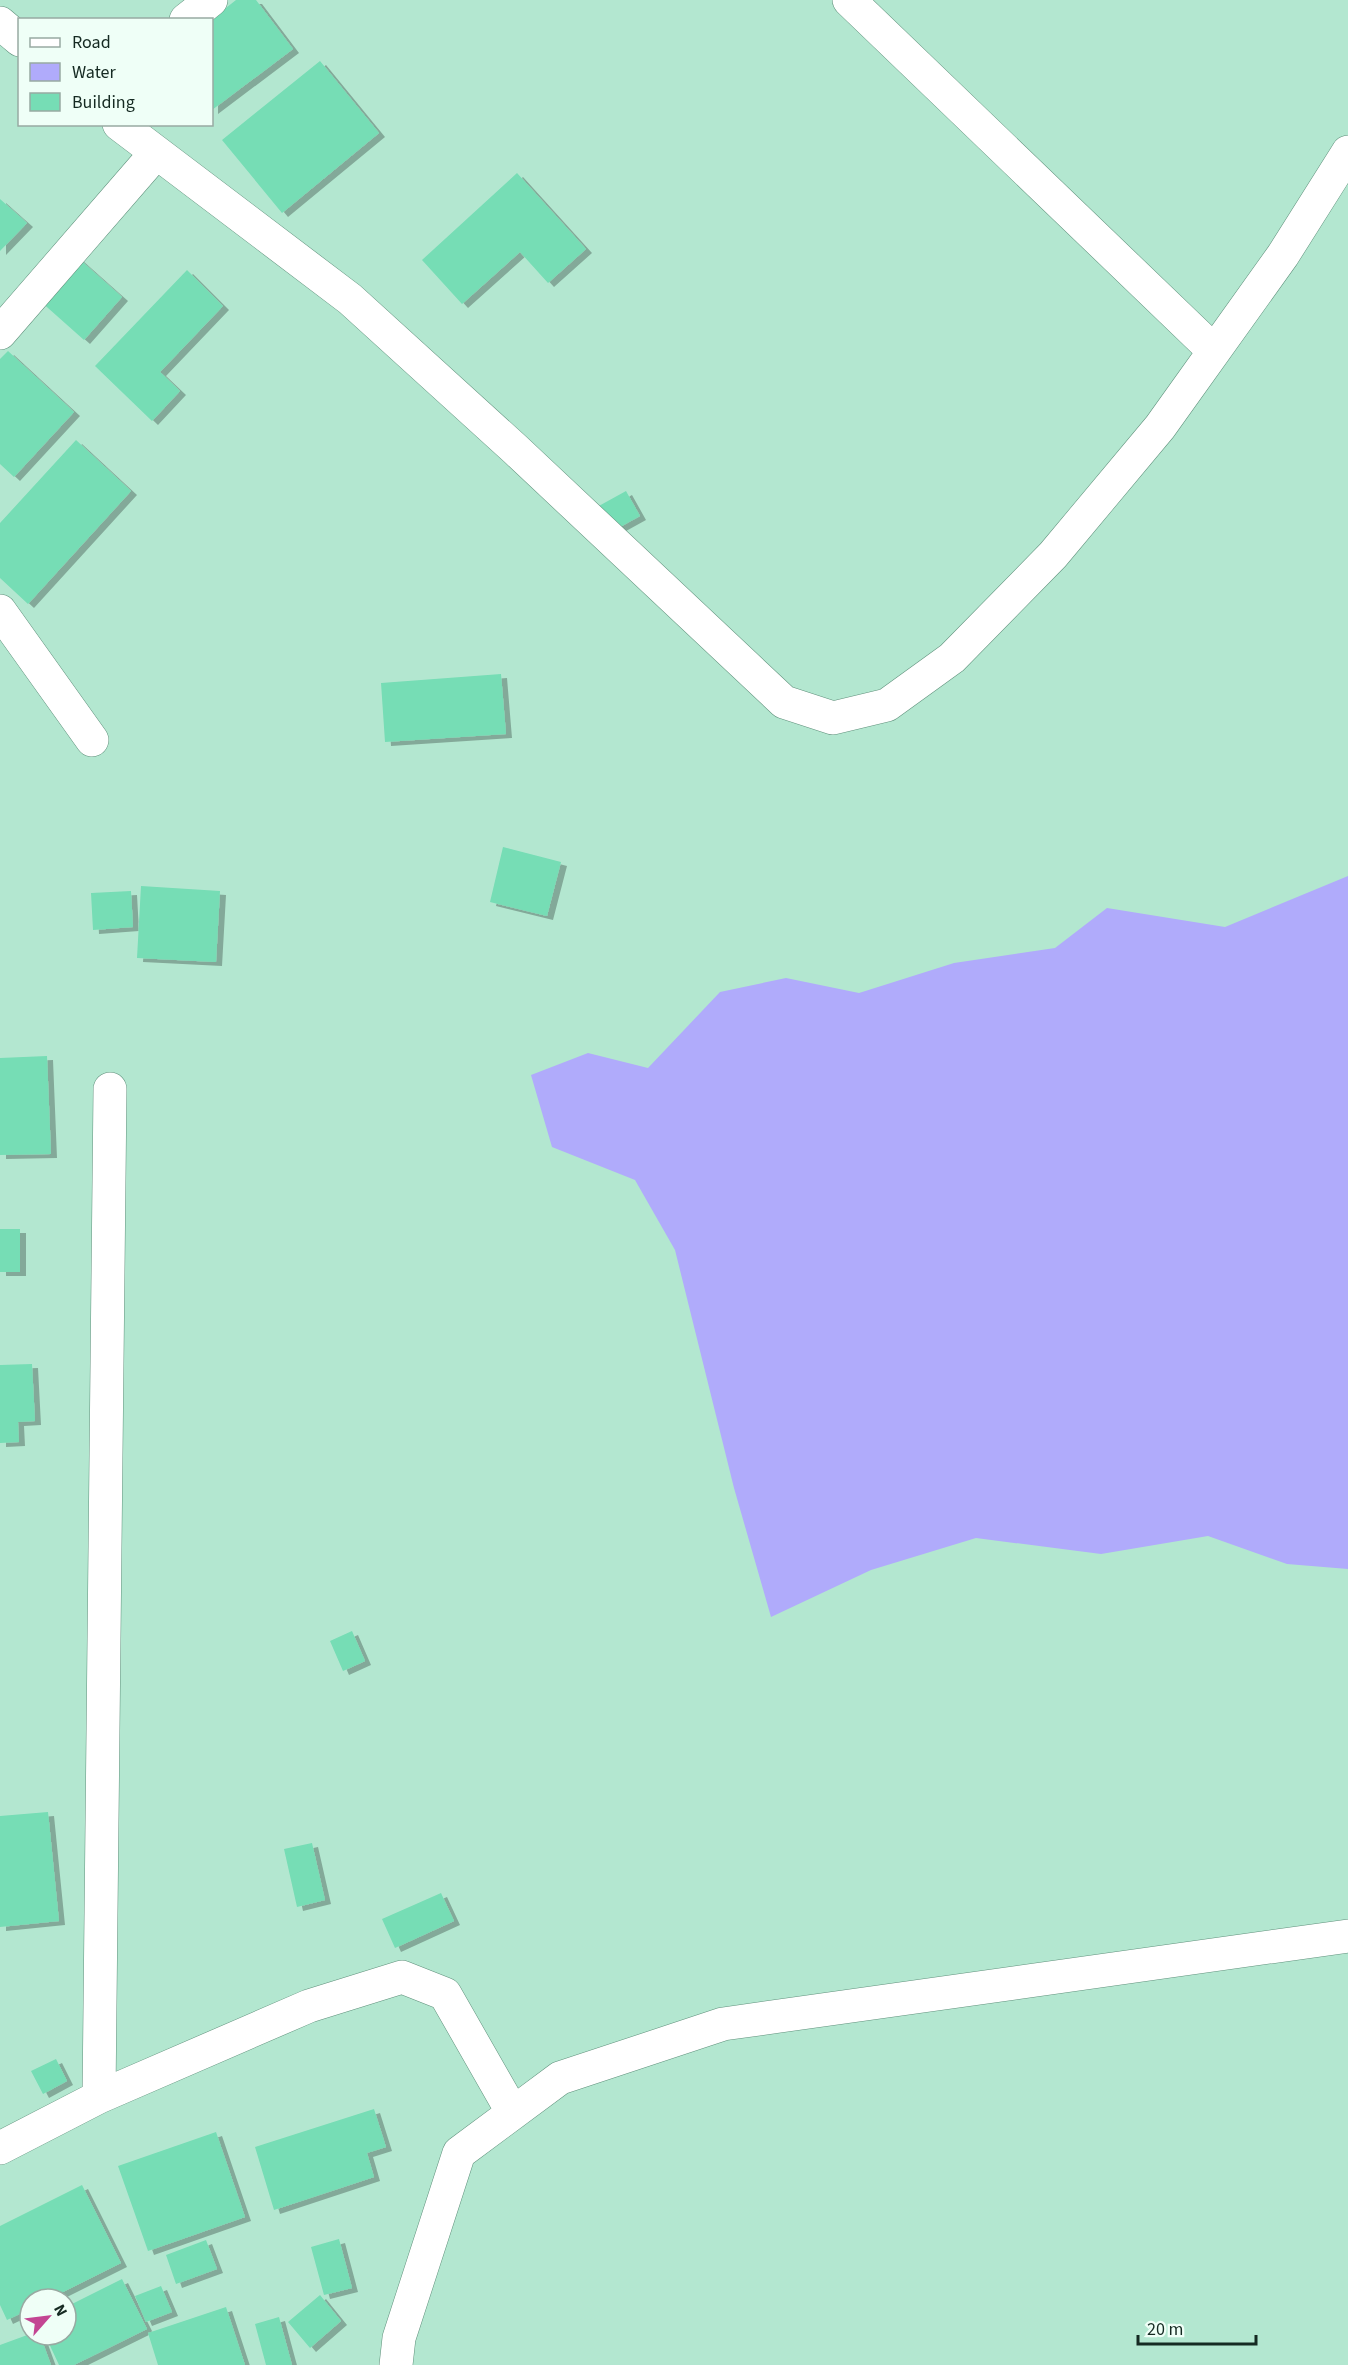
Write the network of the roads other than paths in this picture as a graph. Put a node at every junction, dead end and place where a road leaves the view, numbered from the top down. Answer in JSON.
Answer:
{"nodes":[{"id":1,"x":211,"y":0,"type":"edge"},
{"id":2,"x":849,"y":0,"type":"edge"},
{"id":3,"x":188,"y":18,"type":"edge"},
{"id":4,"x":0,"y":22,"type":"edge"},
{"id":5,"x":18,"y":38,"type":"edge"},
{"id":6,"x":121,"y":126,"type":"edge"},
{"id":7,"x":1348,"y":152,"type":"edge"},
{"id":8,"x":156,"y":153,"type":"junction"},
{"id":9,"x":0,"y":333,"type":"edge"},
{"id":10,"x":1213,"y":350,"type":"junction"},
{"id":11,"x":0,"y":611,"type":"edge"},
{"id":12,"x":92,"y":740,"type":"dead end"},
{"id":13,"x":110,"y":1089,"type":"dead end"},
{"id":14,"x":1348,"y":1936,"type":"edge"},
{"id":15,"x":99,"y":2097,"type":"junction"},
{"id":16,"x":513,"y":2113,"type":"junction"},
{"id":17,"x":0,"y":2148,"type":"edge"},
{"id":18,"x":396,"y":2365,"type":"edge"}],
"edges":[{"from":1,"to":3,"type":"street"},
{"from":2,"to":10,"type":"street"},
{"from":4,"to":5,"type":"street"},
{"from":6,"to":8,"type":"street"},
{"from":7,"to":10,"type":"street"},
{"from":8,"to":9,"type":"street"},
{"from":8,"to":10,"type":"street"},
{"from":11,"to":12,"type":"street"},
{"from":13,"to":15,"type":"street"},
{"from":14,"to":16,"type":"street"},
{"from":15,"to":16,"type":"street"},
{"from":15,"to":17,"type":"street"},
{"from":16,"to":18,"type":"street"}]}
